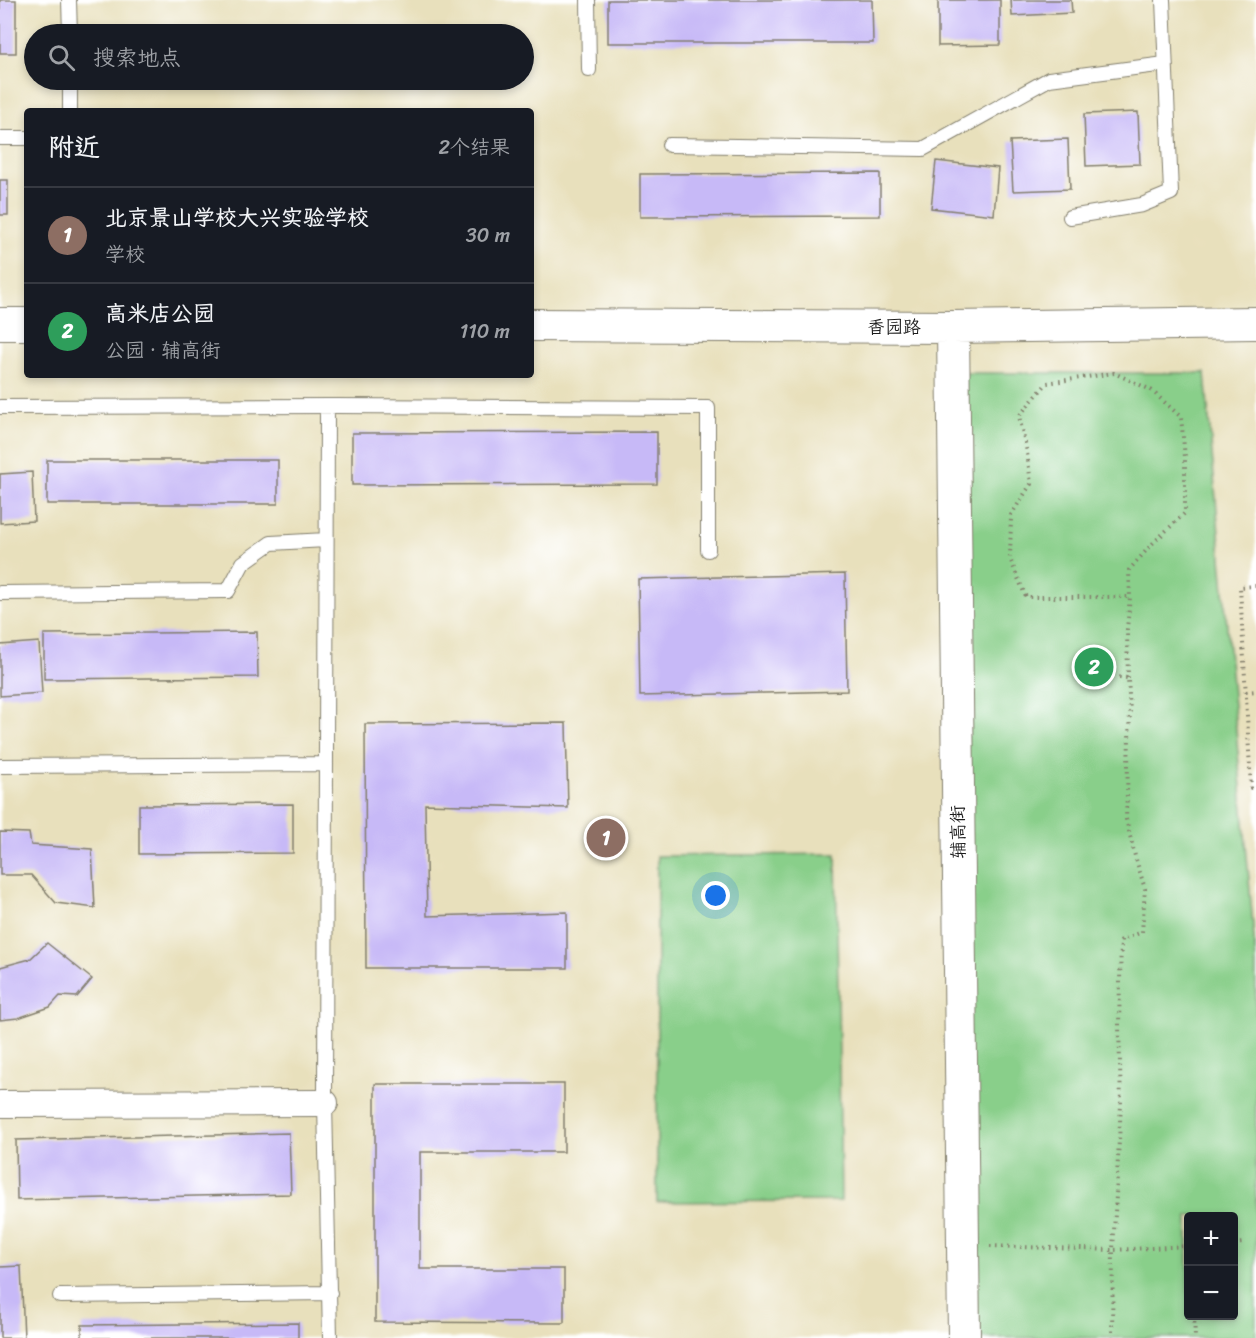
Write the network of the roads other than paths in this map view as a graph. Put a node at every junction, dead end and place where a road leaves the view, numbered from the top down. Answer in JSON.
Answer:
{"nodes":[{"id":1,"x":69,"y":0,"type":"edge"},
{"id":2,"x":588,"y":0,"type":"edge"},
{"id":3,"x":1163,"y":0,"type":"edge"},
{"id":4,"x":70,"y":24,"type":"edge"},
{"id":5,"x":1165,"y":64,"type":"junction"},
{"id":6,"x":590,"y":70,"type":"dead end"},
{"id":7,"x":70,"y":90,"type":"edge"},
{"id":8,"x":70,"y":108,"type":"edge"},
{"id":9,"x":0,"y":138,"type":"edge"},
{"id":10,"x":24,"y":138,"type":"edge"},
{"id":11,"x":669,"y":145,"type":"dead end"},
{"id":12,"x":1070,"y":217,"type":"dead end"},
{"id":13,"x":1256,"y":322,"type":"edge"},
{"id":14,"x":0,"y":324,"type":"edge"},
{"id":15,"x":24,"y":324,"type":"edge"},
{"id":16,"x":534,"y":325,"type":"edge"},
{"id":17,"x":953,"y":327,"type":"junction"},
{"id":18,"x":0,"y":407,"type":"edge"},
{"id":19,"x":327,"y":407,"type":"junction"},
{"id":20,"x":326,"y":540,"type":"junction"},
{"id":21,"x":708,"y":550,"type":"dead end"},
{"id":22,"x":0,"y":593,"type":"edge"},
{"id":23,"x":326,"y":764,"type":"junction"},
{"id":24,"x":0,"y":766,"type":"edge"},
{"id":25,"x":325,"y":1103,"type":"junction"},
{"id":26,"x":0,"y":1104,"type":"edge"},
{"id":27,"x":330,"y":1293,"type":"junction"},
{"id":28,"x":60,"y":1296,"type":"dead end"},
{"id":29,"x":330,"y":1338,"type":"edge"},
{"id":30,"x":964,"y":1338,"type":"edge"}],
"edges":[{"from":1,"to":4,"type":"lane"},
{"from":2,"to":6,"type":"lane"},
{"from":3,"to":5,"type":"lane"},
{"from":5,"to":11,"type":"lane"},
{"from":5,"to":12,"type":"lane"},
{"from":7,"to":8,"type":"lane"},
{"from":9,"to":10,"type":"lane"},
{"from":13,"to":17,"type":"street","name":"香园路"},
{"from":14,"to":15,"type":"street"},
{"from":16,"to":17,"type":"street","name":"香园路"},
{"from":17,"to":30,"type":"street","name":"辅高街"},
{"from":18,"to":19,"type":"lane"},
{"from":19,"to":20,"type":"lane"},
{"from":19,"to":21,"type":"lane"},
{"from":20,"to":22,"type":"lane"},
{"from":20,"to":23,"type":"lane"},
{"from":23,"to":24,"type":"lane"},
{"from":23,"to":25,"type":"lane"},
{"from":25,"to":26,"type":"street"},
{"from":25,"to":27,"type":"lane"},
{"from":27,"to":28,"type":"lane"},
{"from":27,"to":29,"type":"lane"}]}
